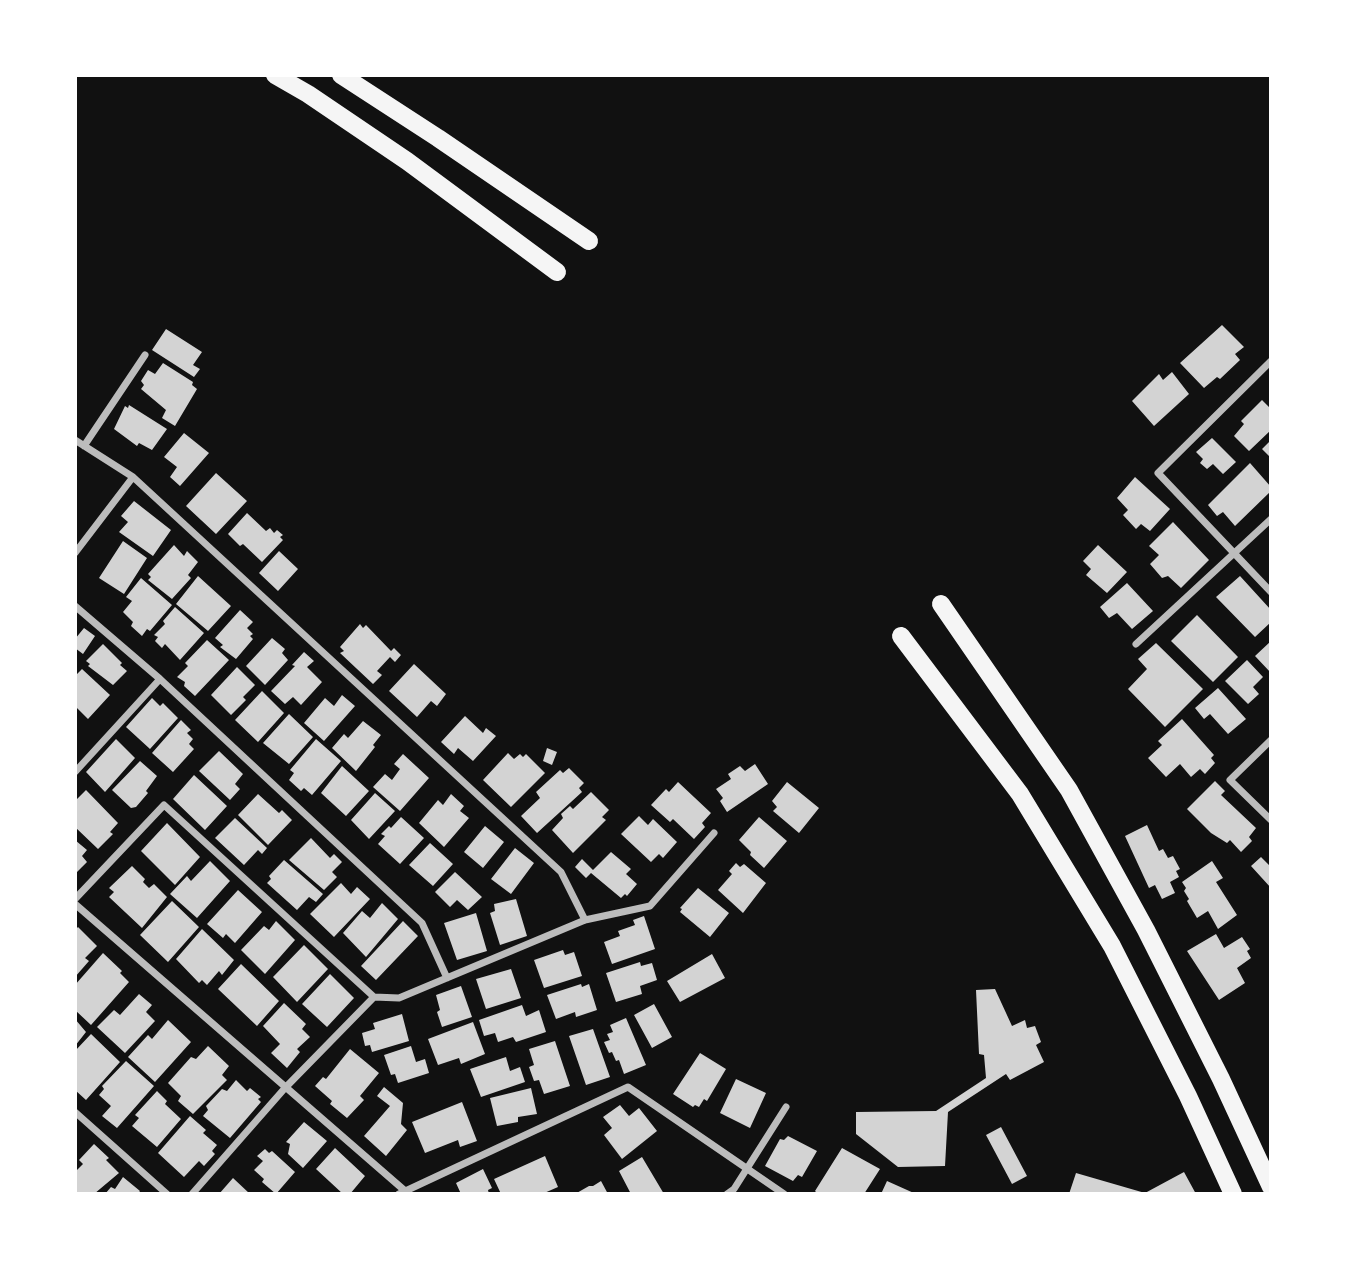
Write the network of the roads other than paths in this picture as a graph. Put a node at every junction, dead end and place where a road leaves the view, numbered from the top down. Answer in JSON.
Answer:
{"nodes":[{"id":1,"x":275,"y":75,"type":"edge"},
{"id":2,"x":341,"y":75,"type":"edge"},
{"id":3,"x":589,"y":241,"type":"dead end"},
{"id":4,"x":557,"y":272,"type":"dead end"},
{"id":5,"x":145,"y":355,"type":"dead end"},
{"id":6,"x":1271,"y":361,"type":"edge"},
{"id":7,"x":75,"y":440,"type":"edge"},
{"id":8,"x":84,"y":446,"type":"junction"},
{"id":9,"x":133,"y":477,"type":"junction"},
{"id":10,"x":1271,"y":519,"type":"edge"},
{"id":11,"x":75,"y":553,"type":"edge"},
{"id":12,"x":1234,"y":554,"type":"junction"},
{"id":13,"x":1271,"y":592,"type":"edge"},
{"id":14,"x":941,"y":604,"type":"dead end"},
{"id":15,"x":75,"y":606,"type":"edge"},
{"id":16,"x":901,"y":636,"type":"dead end"},
{"id":17,"x":1136,"y":644,"type":"dead end"},
{"id":18,"x":160,"y":679,"type":"junction"},
{"id":19,"x":1271,"y":740,"type":"edge"},
{"id":20,"x":75,"y":772,"type":"edge"},
{"id":21,"x":1271,"y":821,"type":"edge"},
{"id":22,"x":714,"y":833,"type":"dead end"},
{"id":23,"x":75,"y":902,"type":"edge"},
{"id":24,"x":585,"y":920,"type":"junction"},
{"id":25,"x":447,"y":978,"type":"junction"},
{"id":26,"x":374,"y":997,"type":"junction"},
{"id":27,"x":285,"y":1088,"type":"junction"},
{"id":28,"x":786,"y":1107,"type":"dead end"},
{"id":29,"x":75,"y":1112,"type":"edge"},
{"id":30,"x":746,"y":1169,"type":"junction"},
{"id":31,"x":1271,"y":1187,"type":"edge"},
{"id":32,"x":401,"y":1192,"type":"edge"},
{"id":33,"x":167,"y":1194,"type":"edge"},
{"id":34,"x":192,"y":1194,"type":"edge"},
{"id":35,"x":727,"y":1194,"type":"edge"},
{"id":36,"x":784,"y":1194,"type":"edge"},
{"id":37,"x":1233,"y":1194,"type":"edge"}],
"edges":[{"from":1,"to":4,"type":"main road"},
{"from":2,"to":3,"type":"main road"},
{"from":5,"to":8,"type":"street"},
{"from":6,"to":12,"type":"street"},
{"from":7,"to":8,"type":"street"},
{"from":8,"to":9,"type":"street"},
{"from":9,"to":11,"type":"street"},
{"from":9,"to":24,"type":"street"},
{"from":10,"to":12,"type":"street"},
{"from":12,"to":13,"type":"street"},
{"from":12,"to":17,"type":"street"},
{"from":14,"to":31,"type":"main road"},
{"from":15,"to":18,"type":"street"},
{"from":16,"to":37,"type":"main road"},
{"from":18,"to":20,"type":"street"},
{"from":18,"to":25,"type":"street"},
{"from":19,"to":21,"type":"street"},
{"from":22,"to":24,"type":"street"},
{"from":23,"to":26,"type":"street"},
{"from":23,"to":27,"type":"street"},
{"from":24,"to":25,"type":"street"},
{"from":25,"to":26,"type":"street"},
{"from":26,"to":27,"type":"street"},
{"from":27,"to":32,"type":"street"},
{"from":27,"to":34,"type":"street"},
{"from":28,"to":30,"type":"street"},
{"from":29,"to":33,"type":"street"},
{"from":30,"to":32,"type":"street"},
{"from":30,"to":35,"type":"street"},
{"from":30,"to":36,"type":"street"}]}
